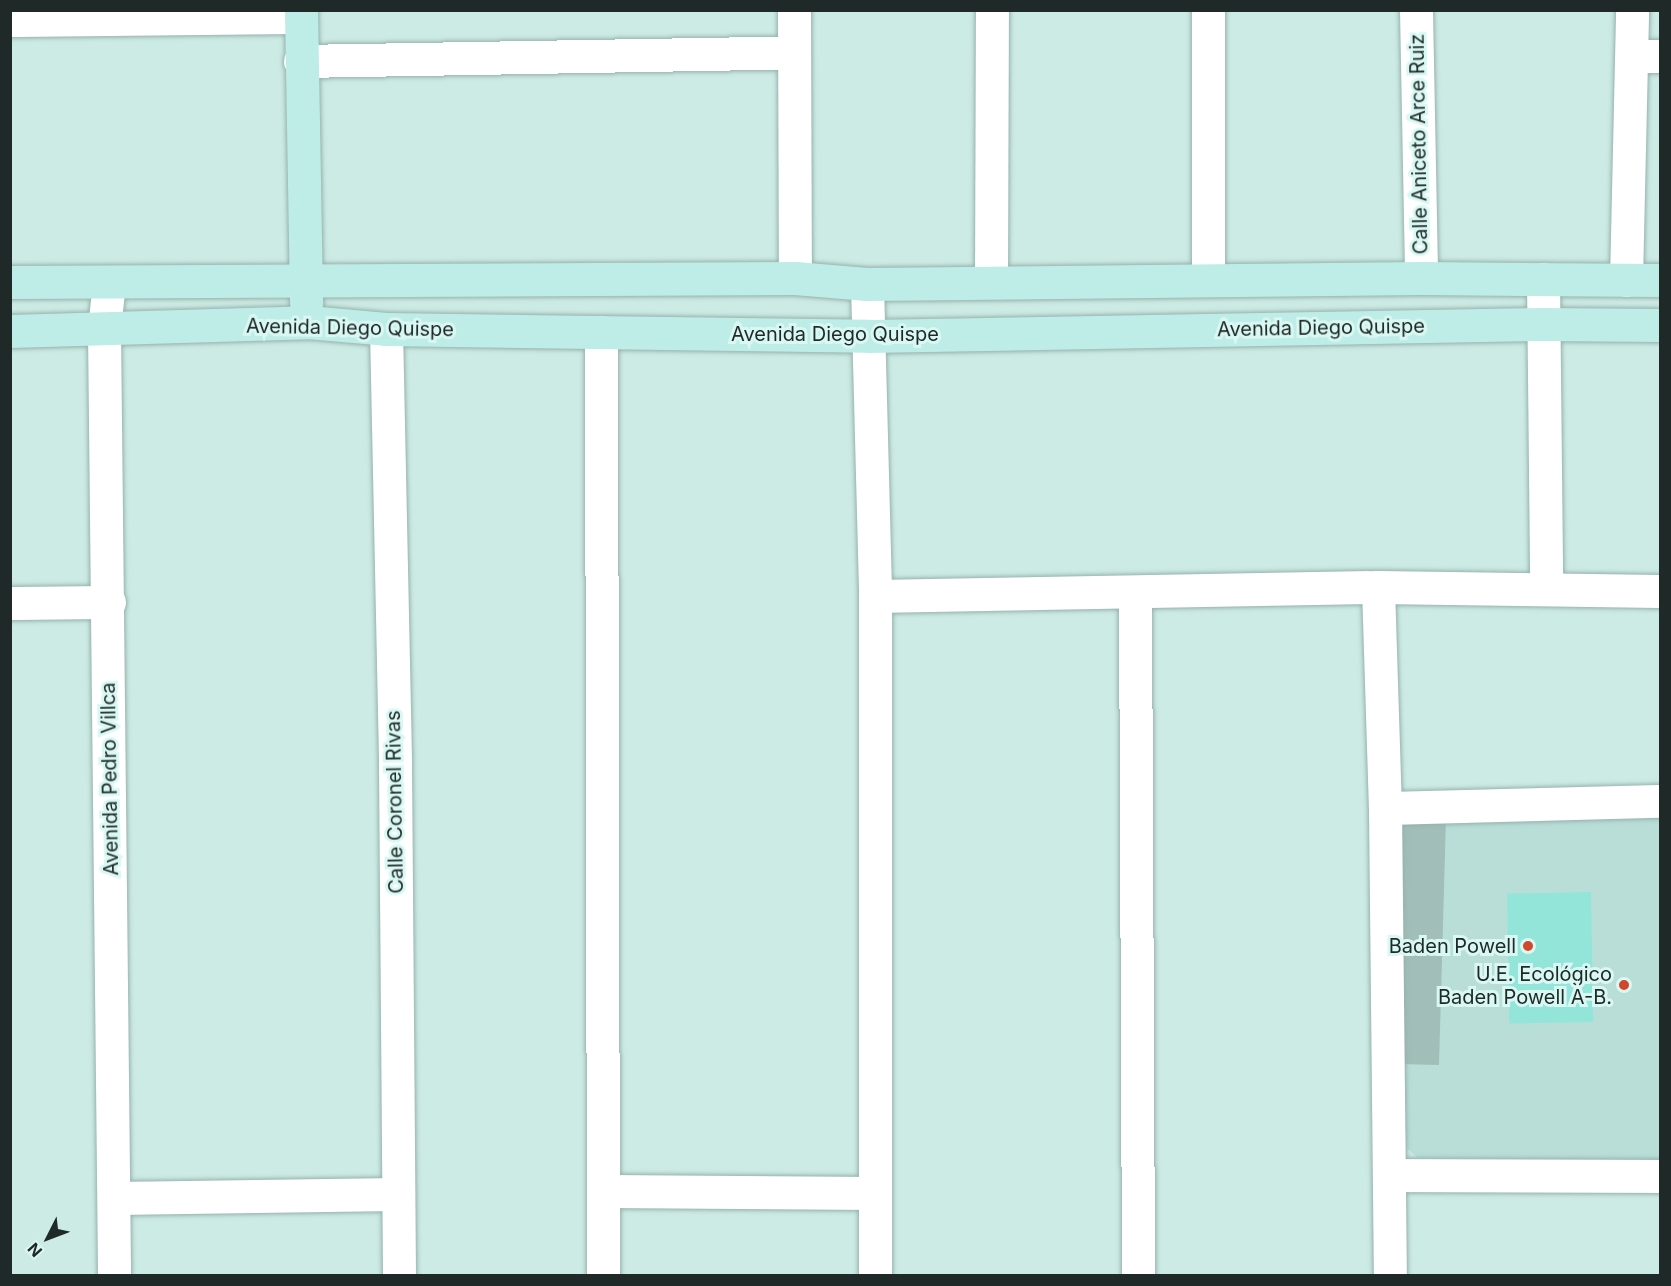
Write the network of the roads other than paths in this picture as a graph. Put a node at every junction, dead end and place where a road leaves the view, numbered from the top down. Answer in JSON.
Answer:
{"nodes":[{"id":1,"x":794,"y":10,"type":"edge"},
{"id":2,"x":992,"y":10,"type":"edge"},
{"id":3,"x":1208,"y":10,"type":"edge"},
{"id":4,"x":1416,"y":10,"type":"edge"},
{"id":5,"x":1632,"y":10,"type":"edge"},
{"id":6,"x":300,"y":14,"type":"edge"},
{"id":7,"x":10,"y":20,"type":"edge"},
{"id":8,"x":793,"y":52,"type":"junction"},
{"id":9,"x":1646,"y":56,"type":"edge"},
{"id":10,"x":300,"y":61,"type":"junction"},
{"id":11,"x":795,"y":278,"type":"junction"},
{"id":12,"x":1421,"y":278,"type":"junction"},
{"id":13,"x":1208,"y":279,"type":"junction"},
{"id":14,"x":1543,"y":279,"type":"junction"},
{"id":15,"x":992,"y":280,"type":"junction"},
{"id":16,"x":1626,"y":280,"type":"junction"},
{"id":17,"x":1660,"y":280,"type":"edge"},
{"id":18,"x":305,"y":281,"type":"junction"},
{"id":19,"x":10,"y":282,"type":"edge"},
{"id":20,"x":110,"y":282,"type":"junction"},
{"id":21,"x":867,"y":284,"type":"junction"},
{"id":22,"x":308,"y":322,"type":"junction"},
{"id":23,"x":1542,"y":324,"type":"junction"},
{"id":24,"x":1660,"y":325,"type":"edge"},
{"id":25,"x":104,"y":329,"type":"junction"},
{"id":26,"x":386,"y":329,"type":"junction"},
{"id":27,"x":10,"y":331,"type":"edge"},
{"id":28,"x":601,"y":332,"type":"junction"},
{"id":29,"x":868,"y":336,"type":"junction"},
{"id":30,"x":1378,"y":587,"type":"junction"},
{"id":31,"x":1546,"y":589,"type":"junction"},
{"id":32,"x":1660,"y":591,"type":"edge"},
{"id":33,"x":1135,"y":592,"type":"junction"},
{"id":34,"x":875,"y":596,"type":"junction"},
{"id":35,"x":108,"y":602,"type":"junction"},
{"id":36,"x":10,"y":603,"type":"edge"},
{"id":37,"x":1660,"y":801,"type":"edge"},
{"id":38,"x":1385,"y":808,"type":"junction"},
{"id":39,"x":1389,"y":1175,"type":"junction"},
{"id":40,"x":1660,"y":1176,"type":"edge"},
{"id":41,"x":603,"y":1191,"type":"junction"},
{"id":42,"x":874,"y":1193,"type":"junction"},
{"id":43,"x":398,"y":1194,"type":"junction"},
{"id":44,"x":115,"y":1198,"type":"junction"},
{"id":45,"x":114,"y":1275,"type":"edge"},
{"id":46,"x":399,"y":1275,"type":"edge"},
{"id":47,"x":603,"y":1275,"type":"edge"},
{"id":48,"x":875,"y":1275,"type":"edge"},
{"id":49,"x":1138,"y":1275,"type":"edge"},
{"id":50,"x":1390,"y":1275,"type":"edge"}],
"edges":[{"from":1,"to":8,"type":"street"},
{"from":2,"to":15,"type":"street"},
{"from":3,"to":13,"type":"street"},
{"from":4,"to":12,"type":"street","name":"Calle Aniceto Arce Ruiz"},
{"from":5,"to":9,"type":"street"},
{"from":6,"to":7,"type":"street"},
{"from":6,"to":10,"type":"street"},
{"from":8,"to":10,"type":"street"},
{"from":8,"to":11,"type":"street"},
{"from":9,"to":16,"type":"street"},
{"from":10,"to":18,"type":"street"},
{"from":11,"to":18,"type":"street"},
{"from":11,"to":21,"type":"street"},
{"from":12,"to":13,"type":"street"},
{"from":12,"to":14,"type":"street"},
{"from":13,"to":15,"type":"street"},
{"from":14,"to":16,"type":"street"},
{"from":14,"to":23,"type":"street"},
{"from":15,"to":21,"type":"street"},
{"from":16,"to":17,"type":"street"},
{"from":18,"to":20,"type":"street"},
{"from":18,"to":22,"type":"street"},
{"from":19,"to":20,"type":"street"},
{"from":20,"to":25,"type":"street","name":"Avenida Pedro Villca"},
{"from":21,"to":29,"type":"street"},
{"from":22,"to":25,"type":"street","name":"Avenida Diego Quispe"},
{"from":22,"to":26,"type":"street","name":"Avenida Diego Quispe"},
{"from":23,"to":24,"type":"street","name":"Avenida Diego Quispe"},
{"from":23,"to":29,"type":"street","name":"Avenida Diego Quispe"},
{"from":23,"to":31,"type":"street"},
{"from":25,"to":27,"type":"street","name":"Avenida Diego Quispe"},
{"from":25,"to":35,"type":"street","name":"Avenida Pedro Villca"},
{"from":26,"to":28,"type":"street","name":"Avenida Diego Quispe"},
{"from":26,"to":43,"type":"street","name":"Calle Coronel Rivas"},
{"from":28,"to":29,"type":"street","name":"Avenida Diego Quispe"},
{"from":28,"to":41,"type":"street"},
{"from":29,"to":34,"type":"street"},
{"from":30,"to":31,"type":"street"},
{"from":30,"to":33,"type":"street"},
{"from":30,"to":38,"type":"street"},
{"from":31,"to":32,"type":"street"},
{"from":33,"to":34,"type":"street"},
{"from":33,"to":49,"type":"street"},
{"from":34,"to":42,"type":"street"},
{"from":35,"to":36,"type":"street"},
{"from":35,"to":44,"type":"street","name":"Avenida Pedro Villca"},
{"from":37,"to":38,"type":"street"},
{"from":38,"to":39,"type":"street"},
{"from":39,"to":40,"type":"street"},
{"from":39,"to":50,"type":"street"},
{"from":41,"to":42,"type":"street"},
{"from":41,"to":47,"type":"street"},
{"from":42,"to":48,"type":"street"},
{"from":43,"to":44,"type":"street"},
{"from":43,"to":46,"type":"street","name":"Calle Coronel Rivas"},
{"from":44,"to":45,"type":"street","name":"Avenida Pedro Villca"}]}
